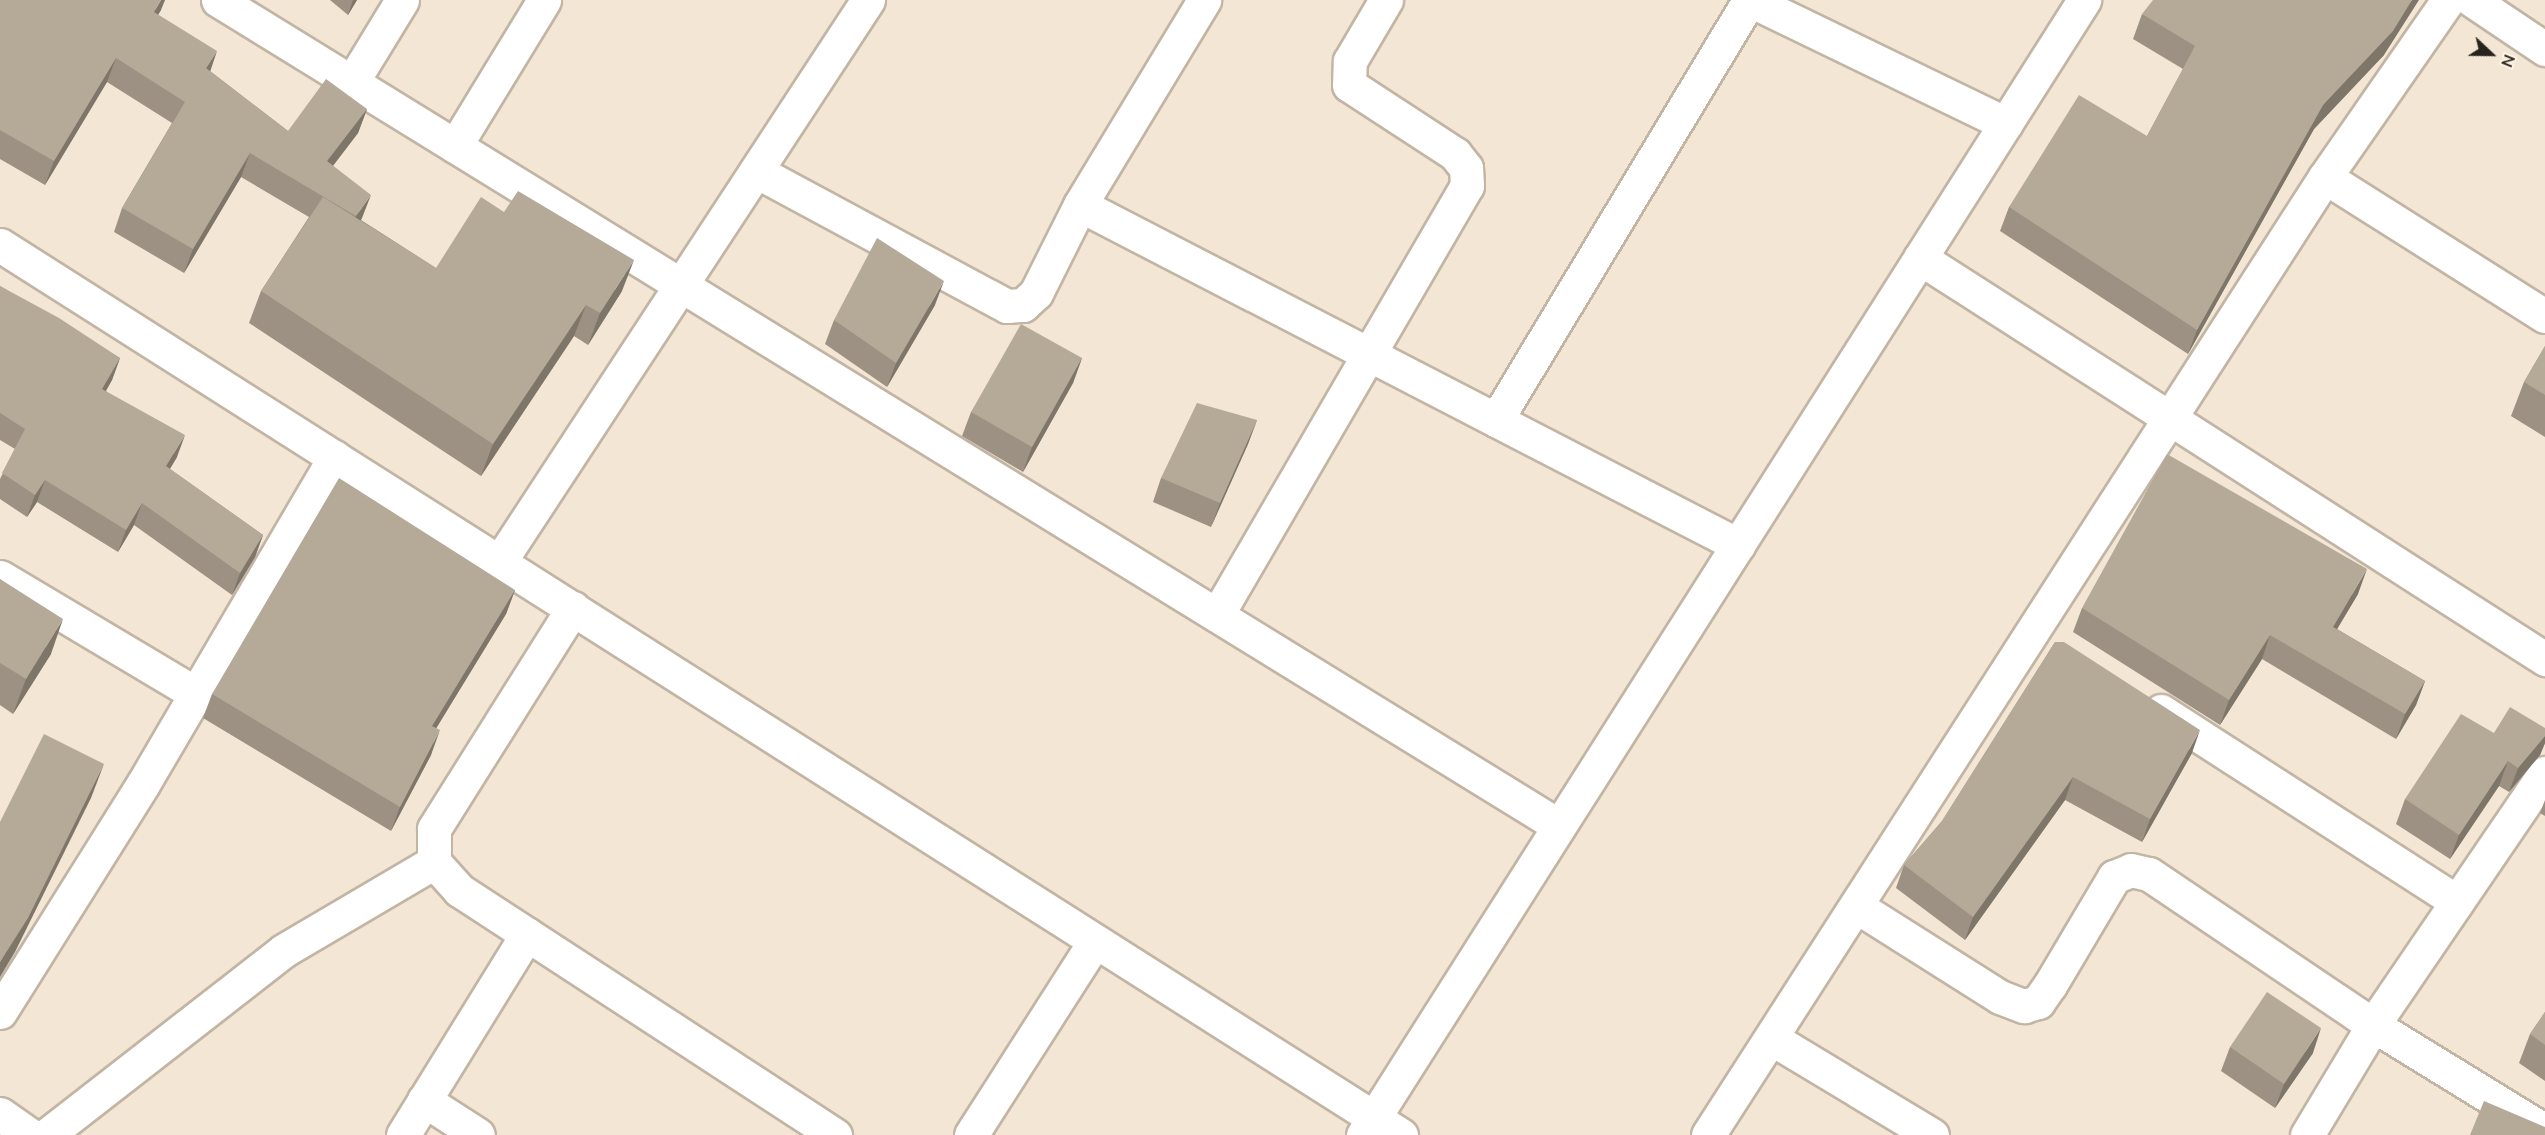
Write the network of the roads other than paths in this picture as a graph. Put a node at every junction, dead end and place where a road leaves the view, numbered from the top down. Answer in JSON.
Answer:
{"nodes":[{"id":1,"x":218,"y":0,"type":"edge"},
{"id":2,"x":402,"y":0,"type":"edge"},
{"id":3,"x":544,"y":0,"type":"edge"},
{"id":4,"x":868,"y":0,"type":"edge"},
{"id":5,"x":1204,"y":0,"type":"edge"},
{"id":6,"x":1386,"y":0,"type":"edge"},
{"id":7,"x":1750,"y":0,"type":"edge"},
{"id":8,"x":2084,"y":0,"type":"edge"},
{"id":9,"x":2448,"y":0,"type":"edge"},
{"id":10,"x":2472,"y":0,"type":"edge"},
{"id":11,"x":2545,"y":49,"type":"edge"},
{"id":12,"x":352,"y":82,"type":"junction"},
{"id":13,"x":2006,"y":124,"type":"junction"},
{"id":14,"x":455,"y":146,"type":"junction"},
{"id":15,"x":756,"y":171,"type":"junction"},
{"id":16,"x":2325,"y":177,"type":"junction"},
{"id":17,"x":1080,"y":205,"type":"junction"},
{"id":18,"x":0,"y":245,"type":"edge"},
{"id":19,"x":1920,"y":258,"type":"junction"},
{"id":20,"x":681,"y":285,"type":"junction"},
{"id":21,"x":2545,"y":316,"type":"edge"},
{"id":22,"x":1371,"y":356,"type":"junction"},
{"id":23,"x":2170,"y":418,"type":"junction"},
{"id":24,"x":1496,"y":420,"type":"junction"},
{"id":25,"x":335,"y":457,"type":"junction"},
{"id":26,"x":1738,"y":545,"type":"junction"},
{"id":27,"x":500,"y":561,"type":"junction"},
{"id":28,"x":0,"y":577,"type":"edge"},
{"id":29,"x":573,"y":608,"type":"junction"},
{"id":30,"x":1217,"y":615,"type":"junction"},
{"id":31,"x":2034,"y":629,"type":"junction"},
{"id":32,"x":2064,"y":649,"type":"edge"},
{"id":33,"x":2545,"y":659,"type":"edge"},
{"id":34,"x":196,"y":694,"type":"junction"},
{"id":35,"x":2134,"y":694,"type":"edge"},
{"id":36,"x":2545,"y":773,"type":"edge"},
{"id":37,"x":1559,"y":826,"type":"junction"},
{"id":38,"x":434,"y":862,"type":"junction"},
{"id":39,"x":2457,"y":902,"type":"junction"},
{"id":40,"x":1856,"y":906,"type":"junction"},
{"id":41,"x":527,"y":934,"type":"junction"},
{"id":42,"x":1095,"y":941,"type":"junction"},
{"id":43,"x":0,"y":1012,"type":"edge"},
{"id":44,"x":2373,"y":1025,"type":"junction"},
{"id":45,"x":1771,"y":1038,"type":"junction"},
{"id":46,"x":424,"y":1100,"type":"junction"},
{"id":47,"x":0,"y":1114,"type":"edge"},
{"id":48,"x":1368,"y":1126,"type":"edge"},
{"id":49,"x":2545,"y":1131,"type":"edge"},
{"id":50,"x":30,"y":1135,"type":"edge"},
{"id":51,"x":47,"y":1135,"type":"edge"},
{"id":52,"x":403,"y":1135,"type":"edge"},
{"id":53,"x":478,"y":1135,"type":"edge"},
{"id":54,"x":835,"y":1135,"type":"edge"},
{"id":55,"x":971,"y":1135,"type":"edge"},
{"id":56,"x":1401,"y":1135,"type":"edge"},
{"id":57,"x":1708,"y":1135,"type":"edge"},
{"id":58,"x":1932,"y":1135,"type":"edge"},
{"id":59,"x":2307,"y":1135,"type":"edge"}],
"edges":[{"from":1,"to":12,"type":"street"},
{"from":2,"to":12,"type":"street"},
{"from":3,"to":14,"type":"street"},
{"from":4,"to":15,"type":"street"},
{"from":5,"to":17,"type":"street"},
{"from":6,"to":22,"type":"street"},
{"from":7,"to":13,"type":"street"},
{"from":7,"to":24,"type":"street"},
{"from":8,"to":13,"type":"street"},
{"from":9,"to":16,"type":"street"},
{"from":10,"to":11,"type":"street"},
{"from":12,"to":14,"type":"street"},
{"from":13,"to":19,"type":"street"},
{"from":14,"to":20,"type":"street"},
{"from":15,"to":17,"type":"street"},
{"from":15,"to":20,"type":"street"},
{"from":16,"to":21,"type":"street"},
{"from":16,"to":23,"type":"street"},
{"from":17,"to":22,"type":"street"},
{"from":18,"to":25,"type":"street"},
{"from":19,"to":23,"type":"street"},
{"from":19,"to":26,"type":"street"},
{"from":20,"to":27,"type":"street"},
{"from":20,"to":30,"type":"street"},
{"from":22,"to":24,"type":"street"},
{"from":22,"to":30,"type":"street"},
{"from":23,"to":31,"type":"street"},
{"from":23,"to":33,"type":"street"},
{"from":24,"to":26,"type":"street"},
{"from":25,"to":27,"type":"street"},
{"from":25,"to":34,"type":"street"},
{"from":26,"to":37,"type":"street"},
{"from":27,"to":29,"type":"street"},
{"from":28,"to":34,"type":"street"},
{"from":29,"to":38,"type":"street"},
{"from":29,"to":42,"type":"street"},
{"from":30,"to":37,"type":"street"},
{"from":31,"to":32,"type":"street"},
{"from":31,"to":40,"type":"street"},
{"from":34,"to":43,"type":"street"},
{"from":35,"to":39,"type":"street"},
{"from":36,"to":39,"type":"street"},
{"from":37,"to":48,"type":"street"},
{"from":38,"to":41,"type":"street"},
{"from":38,"to":51,"type":"street"},
{"from":39,"to":44,"type":"street"},
{"from":40,"to":44,"type":"street"},
{"from":40,"to":45,"type":"street"},
{"from":41,"to":46,"type":"street"},
{"from":41,"to":54,"type":"street"},
{"from":42,"to":48,"type":"street"},
{"from":42,"to":55,"type":"street"},
{"from":44,"to":49,"type":"street"},
{"from":44,"to":59,"type":"street"},
{"from":45,"to":57,"type":"street"},
{"from":45,"to":58,"type":"street"},
{"from":46,"to":52,"type":"street"},
{"from":46,"to":53,"type":"street"},
{"from":47,"to":50,"type":"street"},
{"from":48,"to":56,"type":"street"}]}
